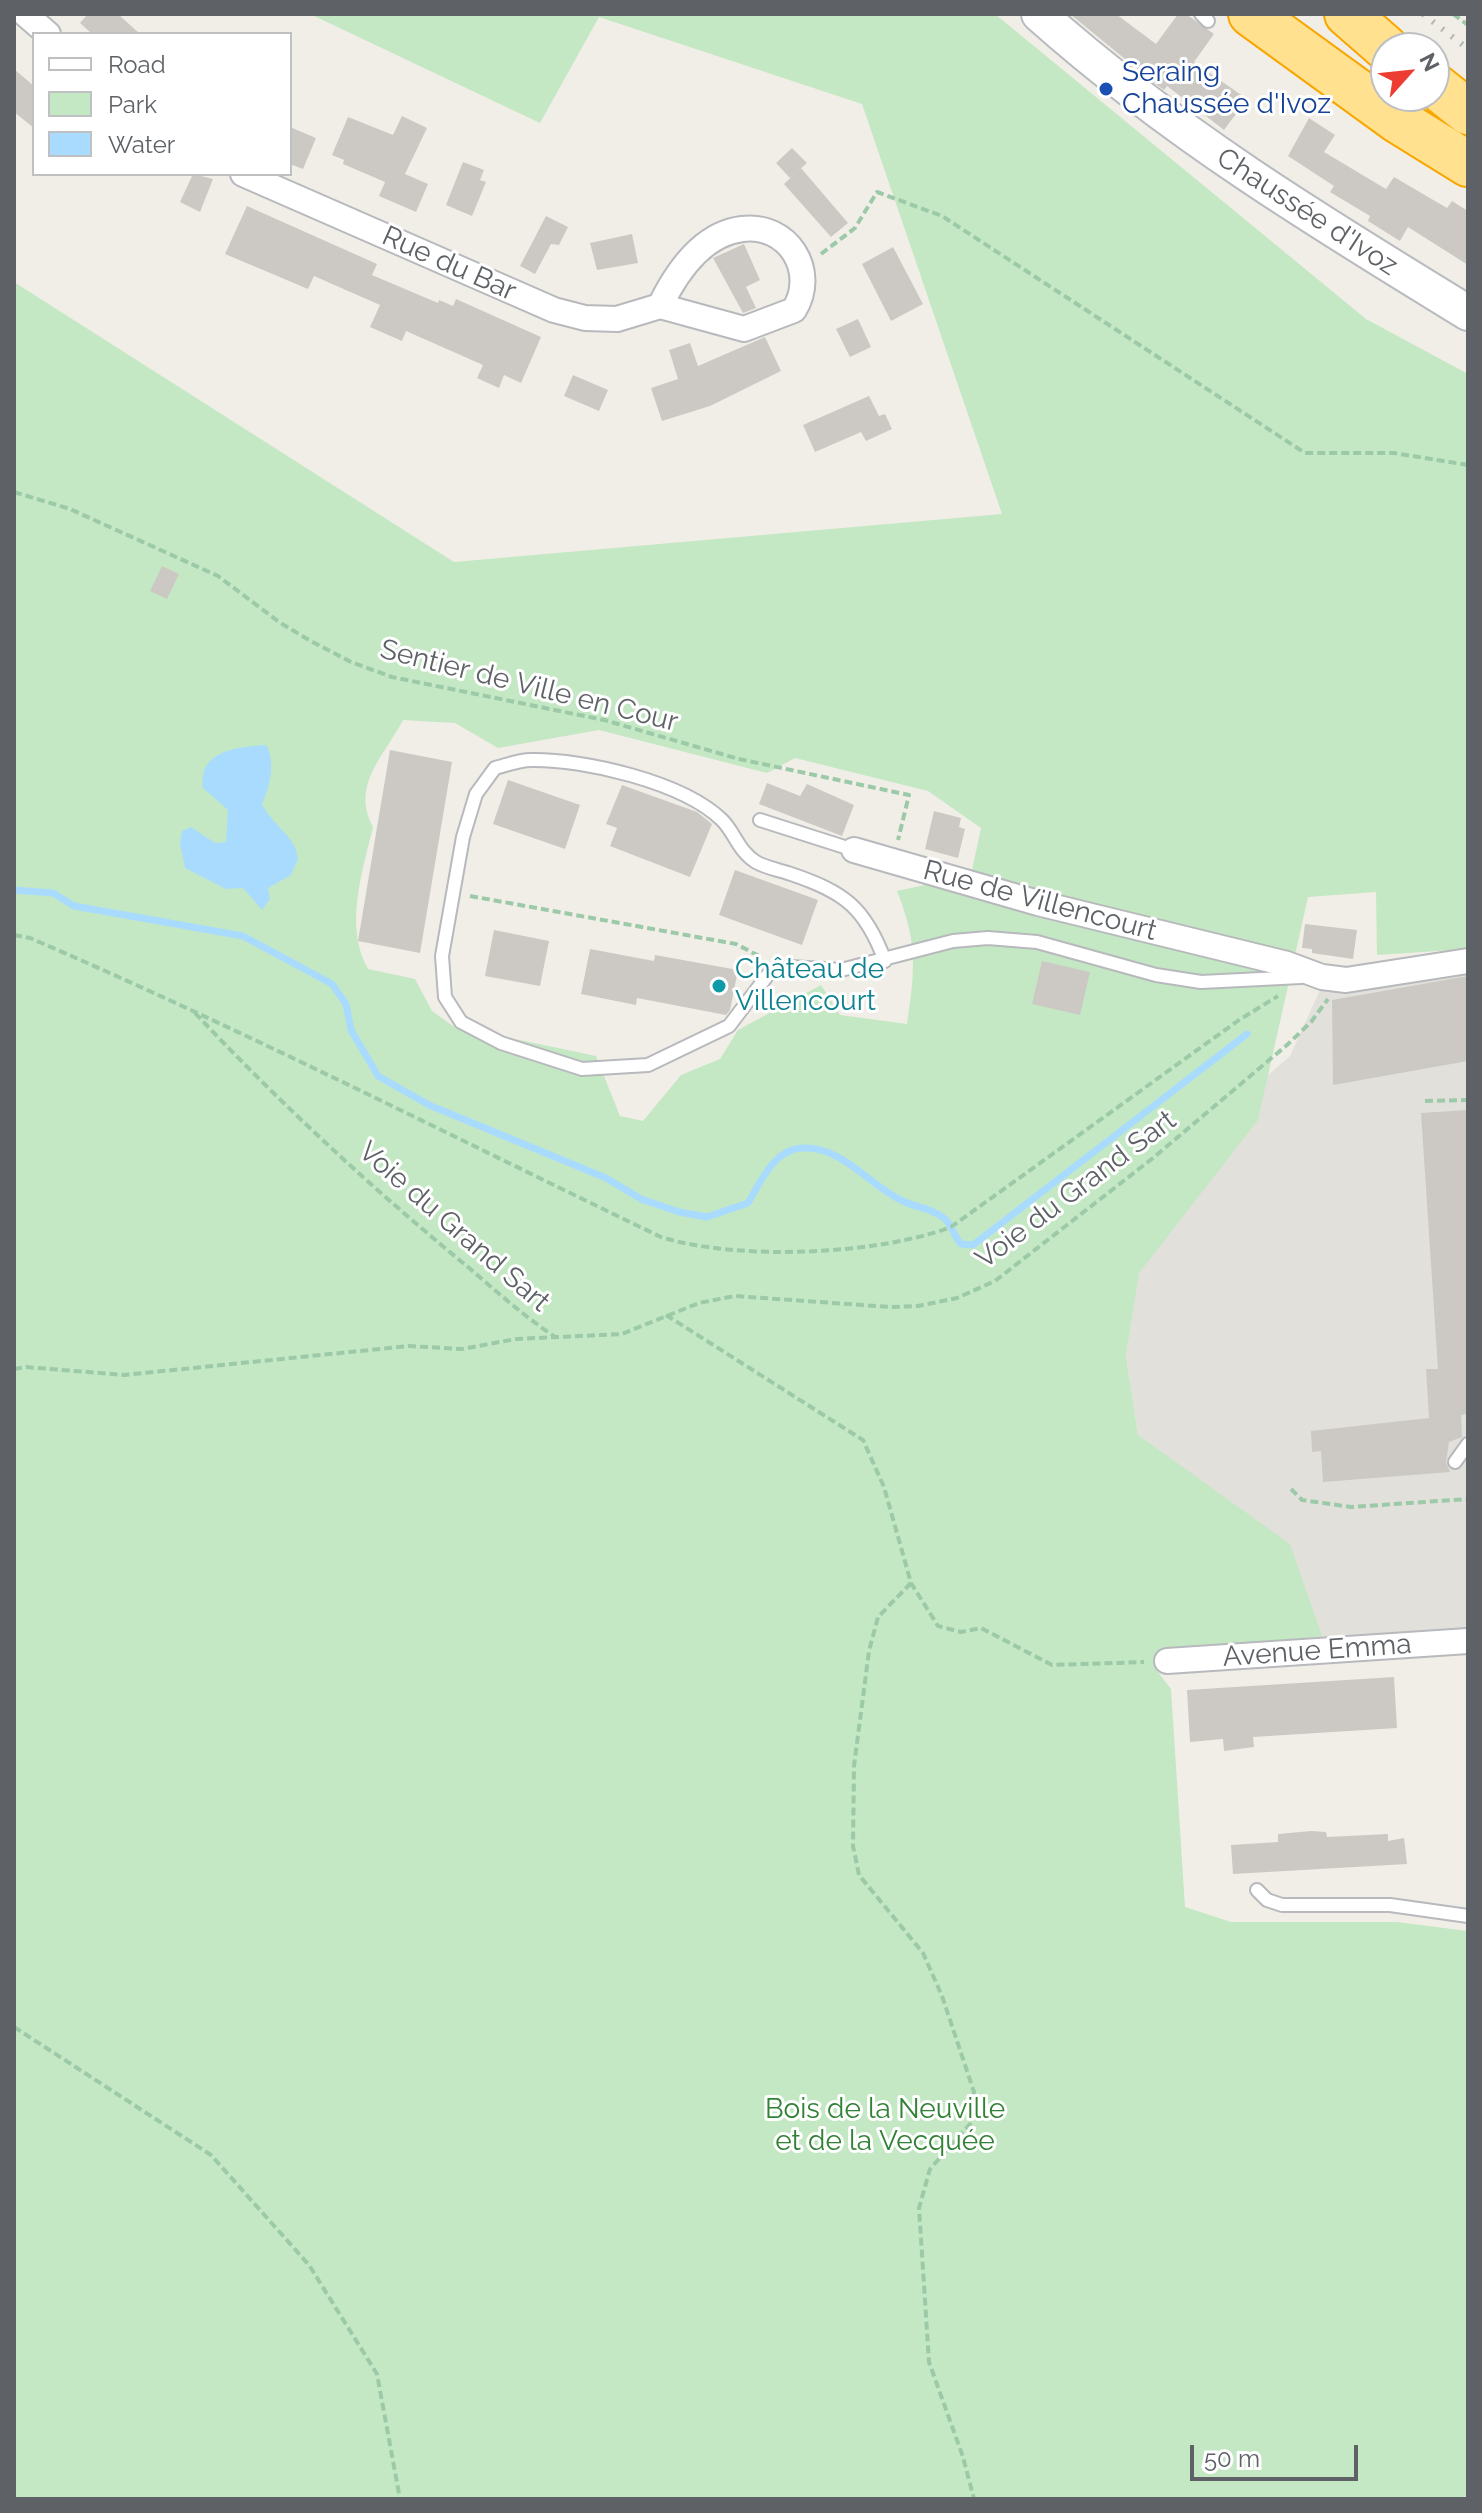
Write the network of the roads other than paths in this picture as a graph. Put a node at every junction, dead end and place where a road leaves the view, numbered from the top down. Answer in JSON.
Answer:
{"nodes":[{"id":1,"x":25,"y":14,"type":"edge"},
{"id":2,"x":1039,"y":14,"type":"edge"},
{"id":3,"x":1251,"y":14,"type":"edge"},
{"id":4,"x":1288,"y":14,"type":"edge"},
{"id":5,"x":1347,"y":14,"type":"edge"},
{"id":6,"x":46,"y":32,"type":"edge"},
{"id":7,"x":1370,"y":34,"type":"edge"},
{"id":8,"x":1370,"y":73,"type":"edge"},
{"id":9,"x":1450,"y":98,"type":"edge"},
{"id":10,"x":1427,"y":112,"type":"edge"},
{"id":11,"x":1468,"y":112,"type":"edge"},
{"id":12,"x":1468,"y":138,"type":"edge"},
{"id":13,"x":1468,"y":164,"type":"edge"},
{"id":14,"x":248,"y":176,"type":"edge"},
{"id":15,"x":660,"y":306,"type":"junction"},
{"id":16,"x":1468,"y":313,"type":"edge"},
{"id":17,"x":760,"y":820,"type":"dead end"},
{"id":18,"x":854,"y":850,"type":"joint"},
{"id":19,"x":885,"y":961,"type":"junction"},
{"id":20,"x":1468,"y":961,"type":"edge"},
{"id":21,"x":1327,"y":978,"type":"junction"},
{"id":22,"x":1468,"y":1444,"type":"edge"},
{"id":23,"x":1455,"y":1462,"type":"dead end"},
{"id":24,"x":1468,"y":1641,"type":"edge"},
{"id":25,"x":1167,"y":1661,"type":"road end"},
{"id":26,"x":1257,"y":1890,"type":"dead end"},
{"id":27,"x":1468,"y":1916,"type":"edge"}],
"edges":[{"from":1,"to":6,"type":"street"},
{"from":2,"to":16,"type":"main road","name":"Chaussée d'Ivoz"},
{"from":3,"to":13,"type":"highway"},
{"from":4,"to":8,"type":"highway"},
{"from":5,"to":7,"type":"highway"},
{"from":9,"to":11,"type":"highway"},
{"from":10,"to":12,"type":"highway"},
{"from":14,"to":15,"type":"street","name":"Rue du Bar"},
{"from":15,"to":15,"type":"street"},
{"from":17,"to":18,"type":"lane","name":"Rue de Villencourt"},
{"from":18,"to":21,"type":"street","name":"Rue de Villencourt"},
{"from":19,"to":19,"type":"lane","name":"Rue de Villencourt"},
{"from":19,"to":21,"type":"lane","name":"Rue de Villencourt"},
{"from":20,"to":21,"type":"street","name":"Rue de Villencourt"},
{"from":22,"to":23,"type":"lane"},
{"from":24,"to":25,"type":"street","name":"Avenue Emma"},
{"from":26,"to":27,"type":"lane"}]}
